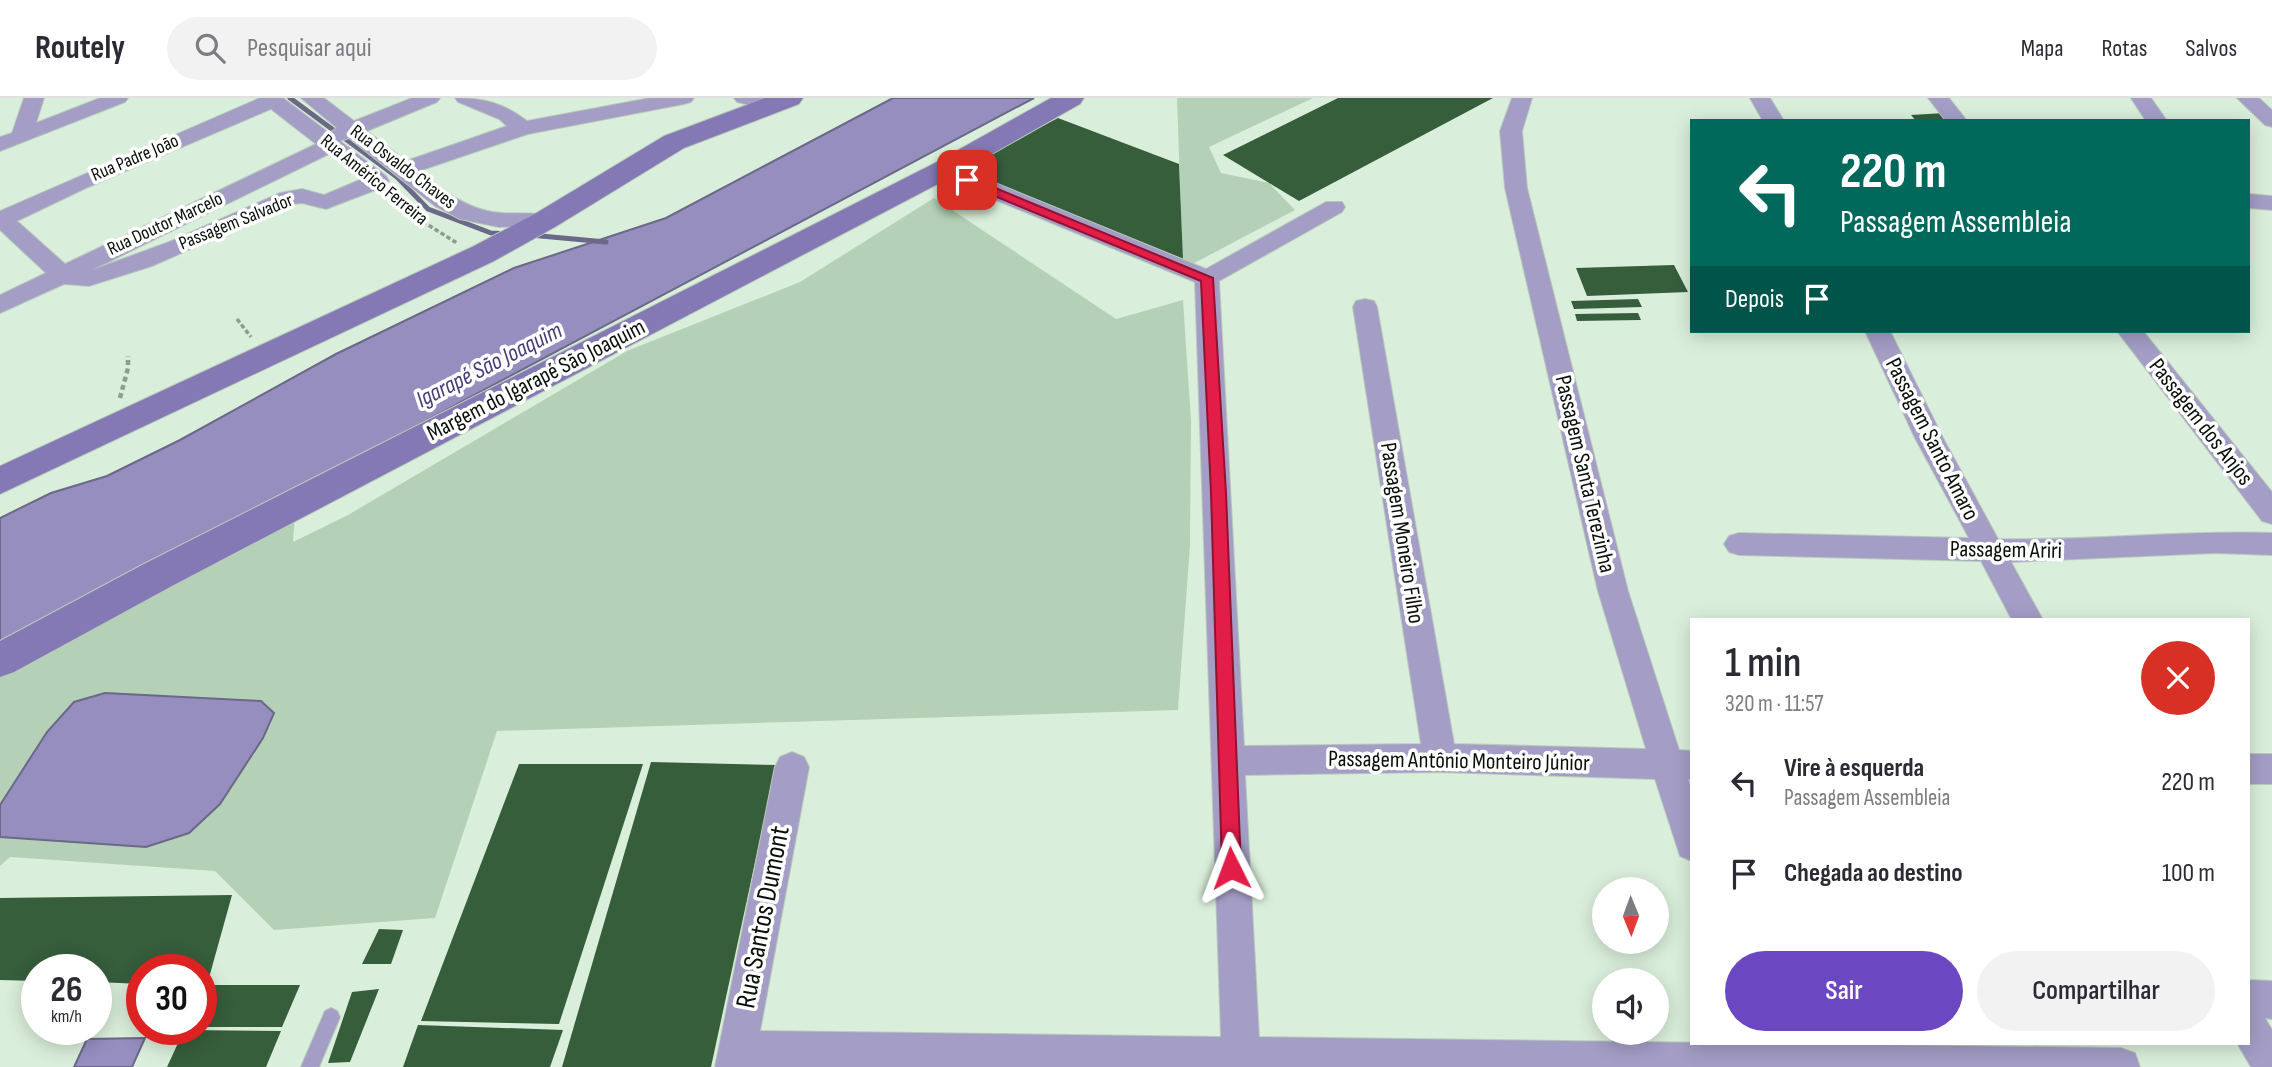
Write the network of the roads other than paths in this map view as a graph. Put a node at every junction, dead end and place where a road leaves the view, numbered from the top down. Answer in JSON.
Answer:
{"nodes":[{"id":1,"x":34,"y":98,"type":"edge"},
{"id":2,"x":118,"y":98,"type":"edge"},
{"id":3,"x":312,"y":98,"type":"edge"},
{"id":4,"x":430,"y":98,"type":"edge"},
{"id":5,"x":465,"y":98,"type":"edge"},
{"id":6,"x":684,"y":98,"type":"edge"},
{"id":7,"x":1070,"y":98,"type":"edge"},
{"id":8,"x":1522,"y":98,"type":"edge"},
{"id":9,"x":1760,"y":98,"type":"edge"},
{"id":10,"x":1938,"y":98,"type":"edge"},
{"id":11,"x":2141,"y":98,"type":"edge"},
{"id":12,"x":2247,"y":98,"type":"edge"},
{"id":13,"x":277,"y":99,"type":"edge"},
{"id":14,"x":768,"y":100,"type":"edge"},
{"id":15,"x":1773,"y":119,"type":"edge"},
{"id":16,"x":1955,"y":119,"type":"edge"},
{"id":17,"x":2156,"y":119,"type":"edge"},
{"id":18,"x":2272,"y":121,"type":"edge"},
{"id":19,"x":523,"y":128,"type":"junction"},
{"id":20,"x":22,"y":135,"type":"junction"},
{"id":21,"x":338,"y":137,"type":"junction"},
{"id":22,"x":0,"y":145,"type":"edge"},
{"id":23,"x":401,"y":170,"type":"junction"},
{"id":24,"x":943,"y":170,"type":"junction"},
{"id":25,"x":378,"y":181,"type":"joint"},
{"id":26,"x":2250,"y":201,"type":"edge"},
{"id":27,"x":2272,"y":204,"type":"edge"},
{"id":28,"x":1334,"y":206,"type":"dead end"},
{"id":29,"x":1,"y":219,"type":"edge"},
{"id":30,"x":544,"y":221,"type":"junction"},
{"id":31,"x":62,"y":273,"type":"junction"},
{"id":32,"x":1207,"y":278,"type":"junction"},
{"id":33,"x":0,"y":305,"type":"edge"},
{"id":34,"x":1365,"y":307,"type":"dead end"},
{"id":35,"x":1879,"y":333,"type":"edge"},
{"id":36,"x":2131,"y":333,"type":"edge"},
{"id":37,"x":0,"y":481,"type":"edge"},
{"id":38,"x":2272,"y":513,"type":"edge"},
{"id":39,"x":1739,"y":544,"type":"dead end"},
{"id":40,"x":2272,"y":544,"type":"edge"},
{"id":41,"x":1990,"y":551,"type":"junction"},
{"id":42,"x":2027,"y":618,"type":"edge"},
{"id":43,"x":0,"y":660,"type":"edge"},
{"id":44,"x":1440,"y":758,"type":"junction"},
{"id":45,"x":1226,"y":761,"type":"junction"},
{"id":46,"x":1680,"y":765,"type":"edge"},
{"id":47,"x":792,"y":767,"type":"dead end"},
{"id":48,"x":2250,"y":769,"type":"edge"},
{"id":49,"x":2272,"y":769,"type":"edge"},
{"id":50,"x":1690,"y":832,"type":"edge"},
{"id":51,"x":2250,"y":999,"type":"edge"},
{"id":52,"x":2272,"y":1000,"type":"edge"},
{"id":53,"x":331,"y":1017,"type":"dead end"},
{"id":54,"x":2250,"y":1029,"type":"edge"},
{"id":55,"x":1755,"y":1058,"type":"edge"},
{"id":56,"x":736,"y":1059,"type":"edge"},
{"id":57,"x":1240,"y":1062,"type":"edge"},
{"id":58,"x":310,"y":1067,"type":"edge"},
{"id":59,"x":2121,"y":1067,"type":"edge"},
{"id":60,"x":2272,"y":1067,"type":"edge"}],
"edges":[{"from":1,"to":20,"type":"street"},
{"from":2,"to":20,"type":"street"},
{"from":3,"to":21,"type":"street","name":"Rua Osvaldo Chaves"},
{"from":4,"to":21,"type":"street","name":"Rua Doutor Marcelo"},
{"from":5,"to":19,"type":"street"},
{"from":6,"to":19,"type":"street"},
{"from":7,"to":24,"type":"street","name":"Margem do Igarapé São Joaquim"},
{"from":8,"to":46,"type":"street","name":"Passagem Santa Terezinha"},
{"from":9,"to":15,"type":"street"},
{"from":10,"to":16,"type":"street"},
{"from":11,"to":17,"type":"street"},
{"from":12,"to":18,"type":"street"},
{"from":13,"to":21,"type":"street","name":"Rua Américo Ferreira"},
{"from":13,"to":29,"type":"street","name":"Rua Padre João"},
{"from":14,"to":30,"type":"street"},
{"from":19,"to":23,"type":"street"},
{"from":20,"to":22,"type":"street"},
{"from":21,"to":23,"type":"street","name":"Rua Osvaldo Chaves"},
{"from":21,"to":25,"type":"street","name":"Rua Américo Ferreira"},
{"from":21,"to":31,"type":"street","name":"Rua Doutor Marcelo"},
{"from":23,"to":30,"type":"street","name":"Rua Osvaldo Chaves"},
{"from":24,"to":32,"type":"street"},
{"from":24,"to":43,"type":"street","name":"Margem do Igarapé São Joaquim"},
{"from":25,"to":31,"type":"street","name":"Passagem Salvador"},
{"from":26,"to":27,"type":"street"},
{"from":28,"to":32,"type":"street"},
{"from":29,"to":31,"type":"street"},
{"from":30,"to":37,"type":"street"},
{"from":31,"to":33,"type":"street","name":"Rua Doutor Marcelo"},
{"from":32,"to":45,"type":"street"},
{"from":34,"to":44,"type":"street","name":"Passagem Moneiro Filho"},
{"from":35,"to":41,"type":"street","name":"Passagem Santo Amaro"},
{"from":36,"to":38,"type":"street","name":"Passagem dos Anjos"},
{"from":39,"to":41,"type":"street","name":"Passagem Ariri"},
{"from":40,"to":41,"type":"street","name":"Passagem Ariri"},
{"from":41,"to":42,"type":"street","name":"Passagem Santo Amaro"},
{"from":44,"to":45,"type":"street","name":"Passagem Antônio Monteiro Júnior"},
{"from":44,"to":46,"type":"street","name":"Passagem Antônio Monteiro Júnior"},
{"from":45,"to":57,"type":"street"},
{"from":46,"to":50,"type":"street","name":"Passagem Santa Terezinha"},
{"from":47,"to":56,"type":"street","name":"Rua Santos Dumont"},
{"from":48,"to":49,"type":"street"},
{"from":51,"to":52,"type":"street"},
{"from":53,"to":58,"type":"lane"},
{"from":54,"to":60,"type":"street"},
{"from":55,"to":57,"type":"street"},
{"from":55,"to":59,"type":"street"},
{"from":56,"to":57,"type":"street"}]}
